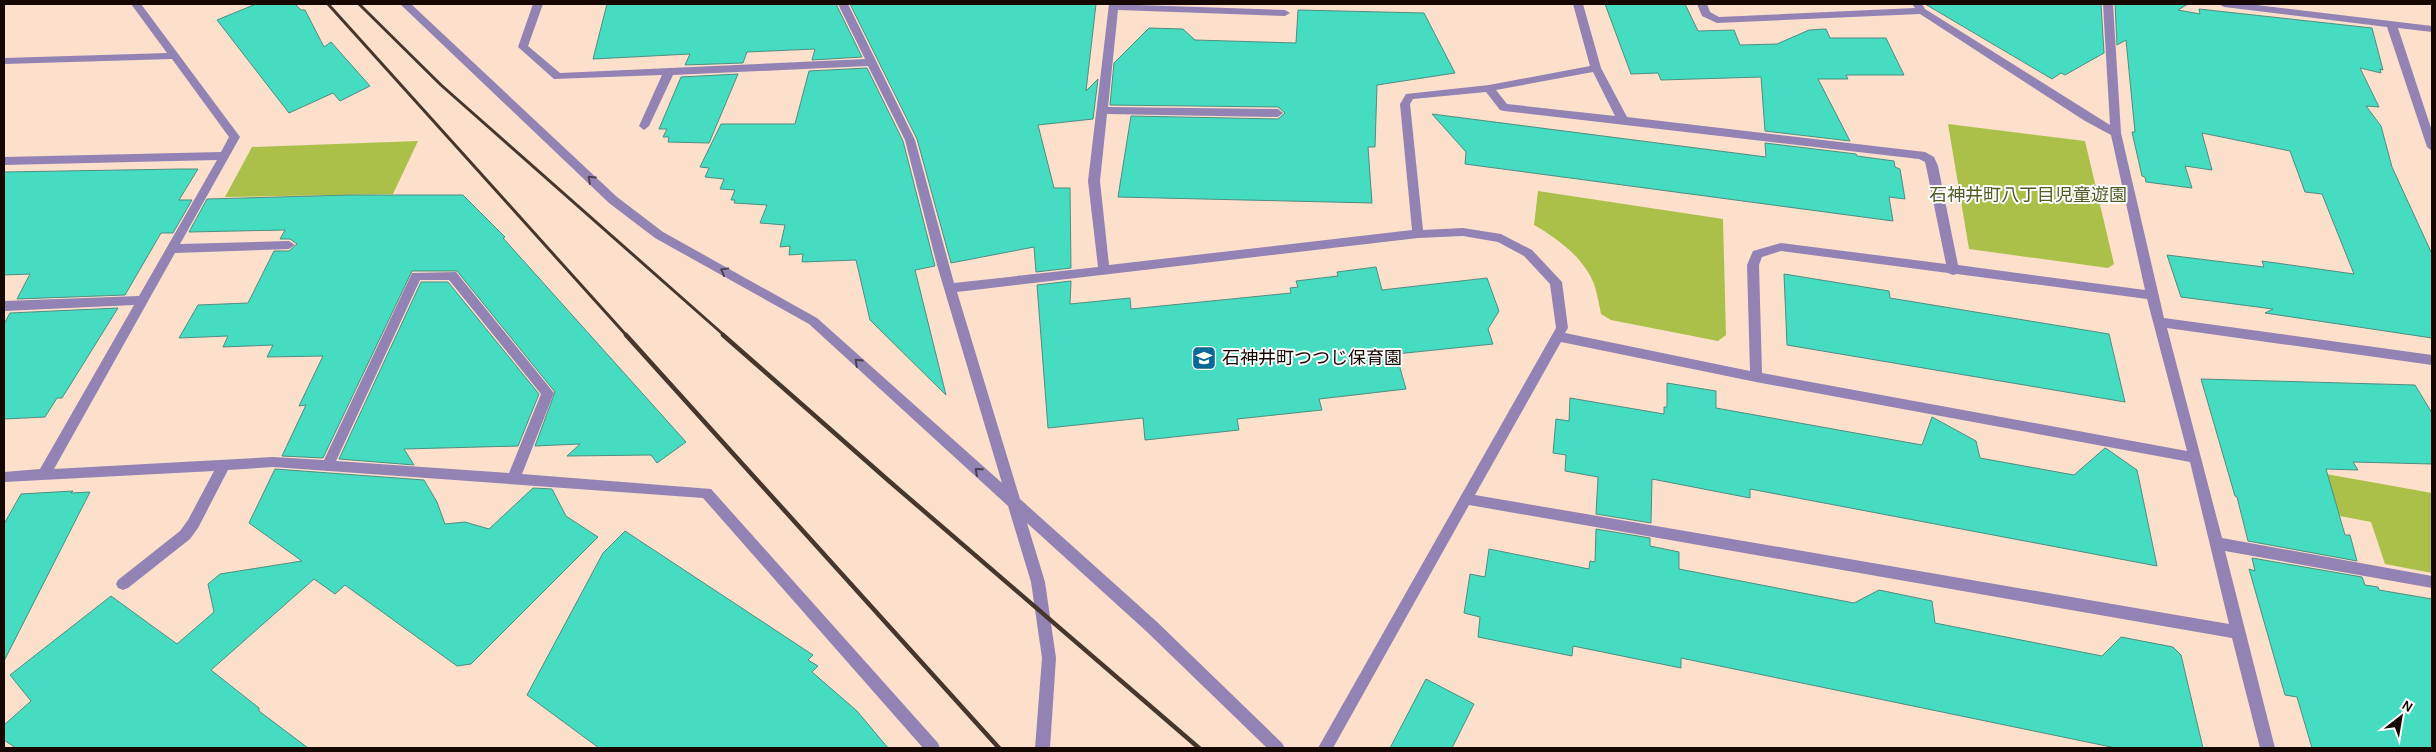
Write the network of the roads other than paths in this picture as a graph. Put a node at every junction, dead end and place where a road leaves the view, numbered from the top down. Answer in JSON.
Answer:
{"nodes":[{"id":1,"x":136,"y":4,"type":"edge"},
{"id":2,"x":405,"y":4,"type":"edge"},
{"id":3,"x":538,"y":4,"type":"edge"},
{"id":4,"x":843,"y":4,"type":"edge"},
{"id":5,"x":1578,"y":4,"type":"edge"},
{"id":6,"x":1702,"y":4,"type":"edge"},
{"id":7,"x":2108,"y":4,"type":"edge"},
{"id":8,"x":2224,"y":4,"type":"edge"},
{"id":9,"x":1113,"y":5,"type":"edge"},
{"id":10,"x":1919,"y":8,"type":"edge"},
{"id":11,"x":1285,"y":13,"type":"dead end"},
{"id":12,"x":2391,"y":23,"type":"junction"},
{"id":13,"x":2432,"y":29,"type":"edge"},
{"id":14,"x":175,"y":56,"type":"junction"},
{"id":15,"x":4,"y":61,"type":"edge"},
{"id":16,"x":872,"y":62,"type":"junction"},
{"id":17,"x":1596,"y":68,"type":"junction"},
{"id":18,"x":668,"y":72,"type":"junction"},
{"id":19,"x":1489,"y":88,"type":"junction"},
{"id":20,"x":1102,"y":110,"type":"junction"},
{"id":21,"x":1278,"y":112,"type":"dead end"},
{"id":22,"x":1623,"y":120,"type":"junction"},
{"id":23,"x":644,"y":126,"type":"dead end"},
{"id":24,"x":2116,"y":133,"type":"junction"},
{"id":25,"x":2432,"y":148,"type":"edge"},
{"id":26,"x":224,"y":156,"type":"junction"},
{"id":27,"x":4,"y":161,"type":"edge"},
{"id":28,"x":1418,"y":234,"type":"junction"},
{"id":29,"x":289,"y":245,"type":"dead end"},
{"id":30,"x":172,"y":249,"type":"junction"},
{"id":31,"x":1104,"y":270,"type":"junction"},
{"id":32,"x":1953,"y":271,"type":"junction"},
{"id":33,"x":950,"y":288,"type":"junction"},
{"id":34,"x":2152,"y":295,"type":"junction"},
{"id":35,"x":143,"y":300,"type":"junction"},
{"id":36,"x":4,"y":306,"type":"edge"},
{"id":37,"x":2159,"y":322,"type":"junction"},
{"id":38,"x":1557,"y":336,"type":"junction"},
{"id":39,"x":2432,"y":360,"type":"edge"},
{"id":40,"x":1756,"y":377,"type":"junction"},
{"id":41,"x":2195,"y":458,"type":"junction"},
{"id":42,"x":224,"y":465,"type":"junction"},
{"id":43,"x":328,"y":465,"type":"junction"},
{"id":44,"x":44,"y":475,"type":"junction"},
{"id":45,"x":4,"y":477,"type":"edge"},
{"id":46,"x":514,"y":478,"type":"junction"},
{"id":47,"x":1465,"y":499,"type":"junction"},
{"id":48,"x":1014,"y":503,"type":"junction"},
{"id":49,"x":2216,"y":543,"type":"junction"},
{"id":50,"x":2432,"y":582,"type":"edge"},
{"id":51,"x":123,"y":584,"type":"dead end"},
{"id":52,"x":2238,"y":632,"type":"junction"},
{"id":53,"x":933,"y":748,"type":"edge"},
{"id":54,"x":1042,"y":748,"type":"edge"},
{"id":55,"x":1277,"y":748,"type":"edge"},
{"id":56,"x":1325,"y":748,"type":"edge"},
{"id":57,"x":2267,"y":748,"type":"edge"}],
"edges":[{"from":1,"to":14,"type":"street"},
{"from":48,"to":2,"type":"street","one_way":true},
{"from":3,"to":18,"type":"street"},
{"from":4,"to":16,"type":"street"},
{"from":5,"to":17,"type":"street"},
{"from":6,"to":10,"type":"street"},
{"from":7,"to":24,"type":"street"},
{"from":8,"to":12,"type":"street"},
{"from":9,"to":11,"type":"street"},
{"from":9,"to":20,"type":"street"},
{"from":10,"to":24,"type":"street"},
{"from":12,"to":13,"type":"street"},
{"from":12,"to":25,"type":"street"},
{"from":14,"to":15,"type":"street"},
{"from":14,"to":26,"type":"street"},
{"from":16,"to":18,"type":"street"},
{"from":16,"to":33,"type":"street"},
{"from":17,"to":19,"type":"street"},
{"from":17,"to":22,"type":"street"},
{"from":18,"to":23,"type":"street"},
{"from":19,"to":22,"type":"street"},
{"from":19,"to":28,"type":"street"},
{"from":20,"to":21,"type":"street"},
{"from":20,"to":31,"type":"street"},
{"from":22,"to":32,"type":"street"},
{"from":24,"to":34,"type":"street"},
{"from":26,"to":27,"type":"street"},
{"from":26,"to":30,"type":"street"},
{"from":28,"to":31,"type":"street"},
{"from":28,"to":38,"type":"street"},
{"from":29,"to":30,"type":"street"},
{"from":30,"to":35,"type":"street"},
{"from":31,"to":33,"type":"street"},
{"from":32,"to":34,"type":"street"},
{"from":32,"to":40,"type":"street"},
{"from":33,"to":48,"type":"street"},
{"from":34,"to":37,"type":"street"},
{"from":35,"to":36,"type":"street"},
{"from":35,"to":44,"type":"street"},
{"from":37,"to":39,"type":"street"},
{"from":37,"to":41,"type":"street"},
{"from":38,"to":40,"type":"street"},
{"from":38,"to":47,"type":"street"},
{"from":40,"to":41,"type":"street"},
{"from":41,"to":49,"type":"street"},
{"from":42,"to":43,"type":"street"},
{"from":42,"to":44,"type":"street"},
{"from":42,"to":51,"type":"street"},
{"from":43,"to":46,"type":"street"},
{"from":43,"to":46,"type":"street"},
{"from":44,"to":45,"type":"street"},
{"from":46,"to":53,"type":"street"},
{"from":47,"to":52,"type":"street"},
{"from":47,"to":56,"type":"street"},
{"from":48,"to":54,"type":"street"},
{"from":48,"to":55,"type":"street"},
{"from":49,"to":50,"type":"street"},
{"from":49,"to":52,"type":"street"},
{"from":52,"to":57,"type":"street"}]}
